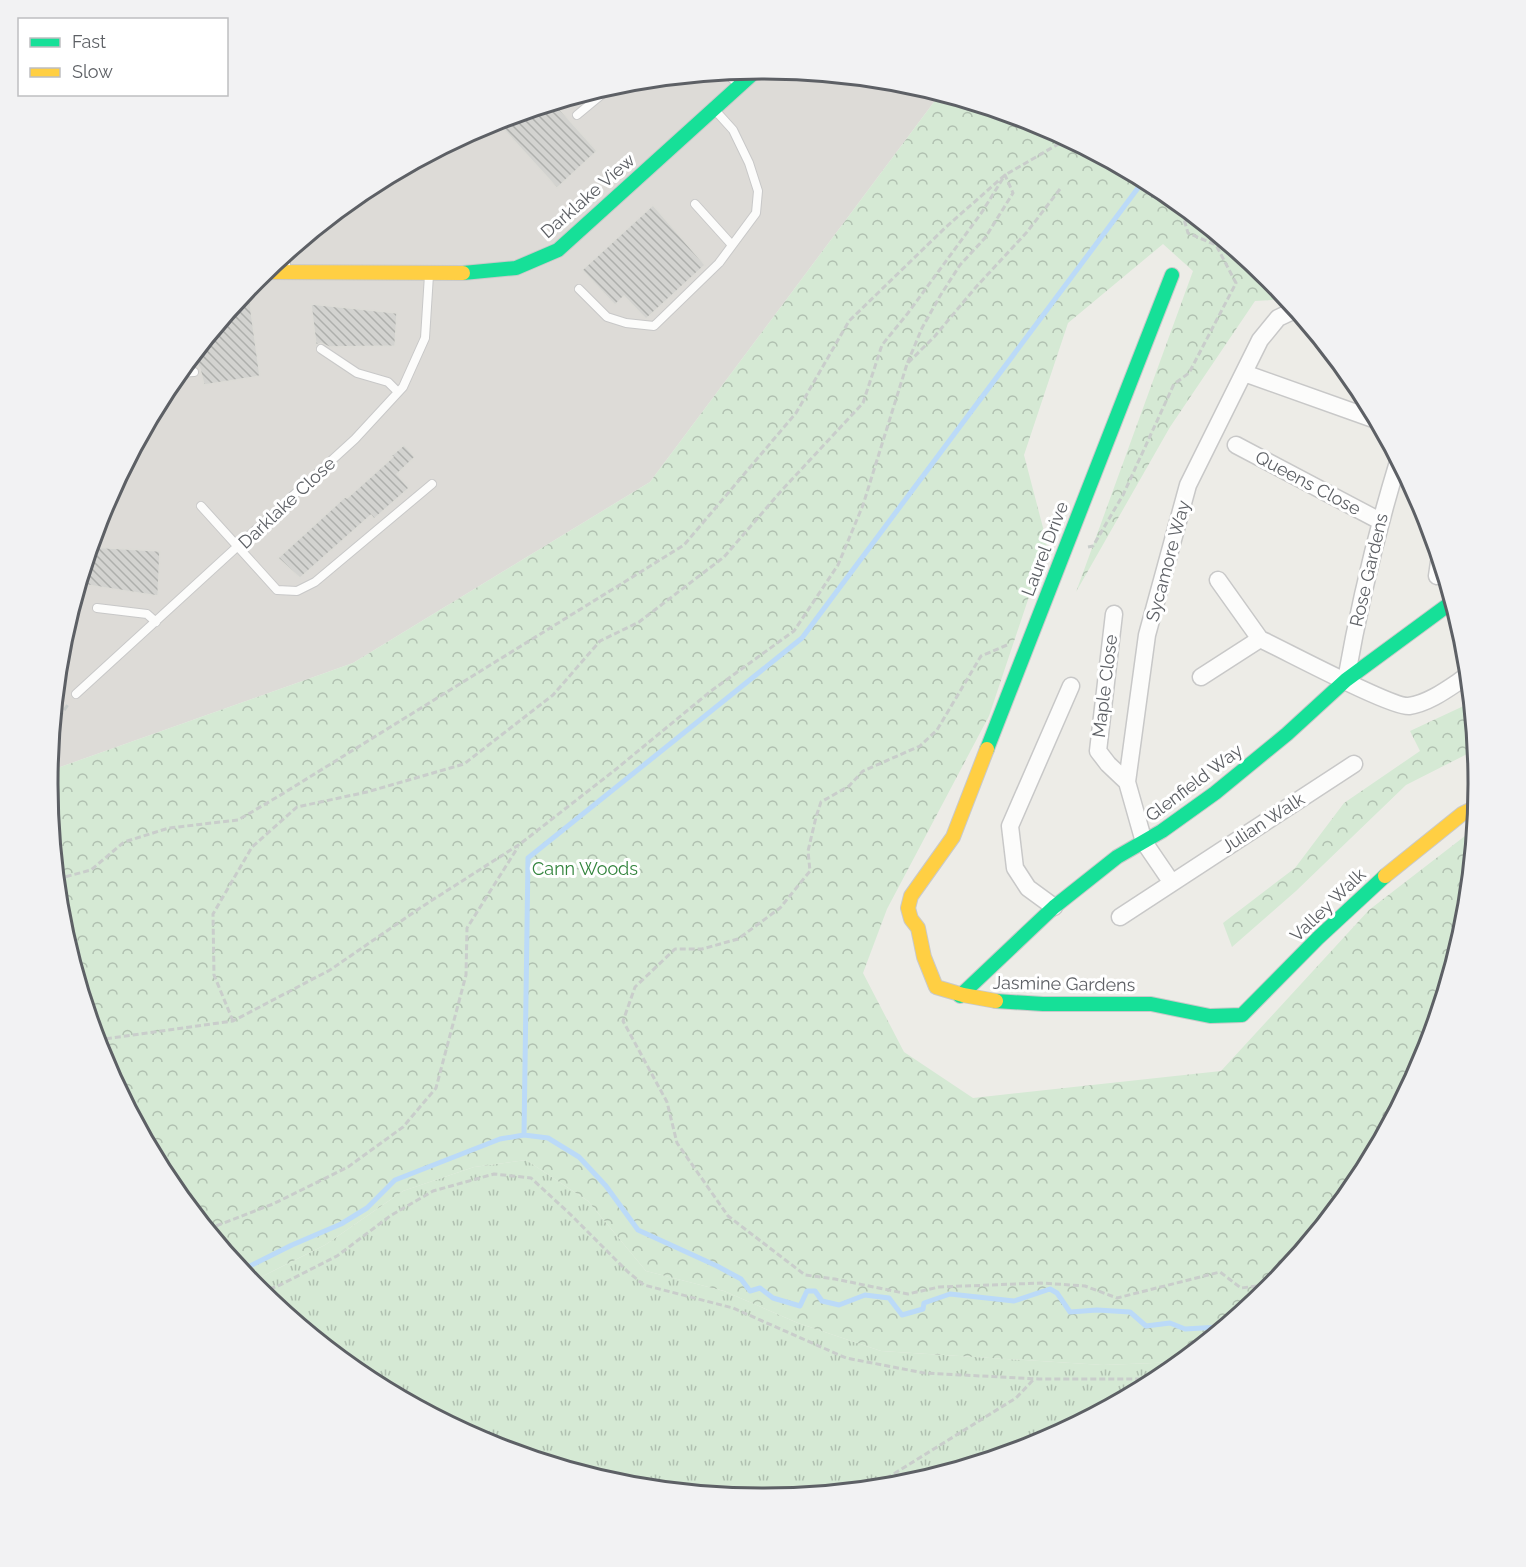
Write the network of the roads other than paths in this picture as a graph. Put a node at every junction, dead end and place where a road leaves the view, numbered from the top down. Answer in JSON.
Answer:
{"nodes":[{"id":1,"x":735,"y":80,"type":"edge"},
{"id":2,"x":746,"y":80,"type":"edge"},
{"id":3,"x":740,"y":85,"type":"junction"},
{"id":4,"x":595,"y":100,"type":"edge"},
{"id":5,"x":714,"y":109,"type":"junction"},
{"id":6,"x":577,"y":115,"type":"dead end"},
{"id":7,"x":695,"y":204,"type":"dead end"},
{"id":8,"x":732,"y":245,"type":"junction"},
{"id":9,"x":286,"y":265,"type":"edge"},
{"id":10,"x":279,"y":272,"type":"edge"},
{"id":11,"x":286,"y":272,"type":"junction"},
{"id":12,"x":430,"y":272,"type":"junction"},
{"id":13,"x":1172,"y":275,"type":"dead end"},
{"id":14,"x":579,"y":289,"type":"dead end"},
{"id":15,"x":1288,"y":313,"type":"edge"},
{"id":16,"x":321,"y":349,"type":"dead end"},
{"id":17,"x":1244,"y":373,"type":"junction"},
{"id":18,"x":398,"y":392,"type":"junction"},
{"id":19,"x":1363,"y":416,"type":"edge"},
{"id":20,"x":1236,"y":445,"type":"dead end"},
{"id":21,"x":1395,"y":472,"type":"edge"},
{"id":22,"x":432,"y":484,"type":"dead end"},
{"id":23,"x":201,"y":506,"type":"dead end"},
{"id":24,"x":1380,"y":521,"type":"junction"},
{"id":25,"x":238,"y":548,"type":"junction"},
{"id":26,"x":1218,"y":580,"type":"dead end"},
{"id":27,"x":1445,"y":607,"type":"edge"},
{"id":28,"x":98,"y":608,"type":"dead end"},
{"id":29,"x":1114,"y":614,"type":"dead end"},
{"id":30,"x":156,"y":622,"type":"junction"},
{"id":31,"x":1260,"y":639,"type":"junction"},
{"id":32,"x":1201,"y":677,"type":"dead end"},
{"id":33,"x":1346,"y":680,"type":"junction"},
{"id":34,"x":1459,"y":681,"type":"edge"},
{"id":35,"x":1071,"y":686,"type":"dead end"},
{"id":36,"x":76,"y":694,"type":"road end"},
{"id":37,"x":1354,"y":764,"type":"dead end"},
{"id":38,"x":1127,"y":782,"type":"junction"},
{"id":39,"x":1467,"y":812,"type":"edge"},
{"id":40,"x":1144,"y":842,"type":"junction"},
{"id":41,"x":1172,"y":883,"type":"junction"},
{"id":42,"x":1054,"y":907,"type":"junction"},
{"id":43,"x":908,"y":908,"type":"joint"},
{"id":44,"x":1120,"y":917,"type":"dead end"},
{"id":45,"x":960,"y":996,"type":"junction"},
{"id":46,"x":1205,"y":1016,"type":"joint"}],
"edges":[{"from":1,"to":3,"type":"lane"},
{"from":2,"to":3,"type":"street","name":"Darklake View"},
{"from":3,"to":5,"type":"street","name":"Darklake View"},
{"from":4,"to":6,"type":"lane"},
{"from":5,"to":8,"type":"lane"},
{"from":5,"to":12,"type":"street","name":"Darklake View"},
{"from":7,"to":8,"type":"lane"},
{"from":8,"to":14,"type":"lane"},
{"from":9,"to":11,"type":"lane"},
{"from":10,"to":11,"type":"street","name":"Darklake View"},
{"from":11,"to":12,"type":"street","name":"Darklake View"},
{"from":12,"to":18,"type":"lane","name":"Darklake Close"},
{"from":13,"to":43,"type":"street","name":"Laurel Drive"},
{"from":15,"to":17,"type":"street","name":"Sycamore Way"},
{"from":16,"to":18,"type":"lane"},
{"from":17,"to":19,"type":"street"},
{"from":17,"to":38,"type":"street","name":"Sycamore Way"},
{"from":18,"to":25,"type":"lane","name":"Darklake Close"},
{"from":20,"to":24,"type":"street","name":"Queens Close"},
{"from":21,"to":24,"type":"street","name":"Rose Gardens"},
{"from":22,"to":25,"type":"lane"},
{"from":23,"to":25,"type":"lane"},
{"from":24,"to":33,"type":"street","name":"Rose Gardens"},
{"from":25,"to":30,"type":"lane","name":"Darklake Close"},
{"from":26,"to":31,"type":"street"},
{"from":27,"to":33,"type":"street","name":"Glenfield Way"},
{"from":28,"to":30,"type":"lane"},
{"from":29,"to":38,"type":"street","name":"Maple Close"},
{"from":30,"to":36,"type":"lane","name":"Darklake Close"},
{"from":31,"to":32,"type":"street"},
{"from":31,"to":33,"type":"street"},
{"from":33,"to":34,"type":"street"},
{"from":33,"to":40,"type":"street","name":"Glenfield Way"},
{"from":35,"to":42,"type":"street"},
{"from":37,"to":41,"type":"street","name":"Julian Walk"},
{"from":38,"to":40,"type":"street","name":"Sycamore Way"},
{"from":39,"to":46,"type":"street","name":"Valley Walk"},
{"from":40,"to":41,"type":"street"},
{"from":40,"to":42,"type":"street","name":"Glenfield Way"},
{"from":41,"to":44,"type":"street","name":"Julian Walk"},
{"from":42,"to":45,"type":"street","name":"Glenfield Way"},
{"from":43,"to":45,"type":"street","name":"Jasmine Gardens"},
{"from":45,"to":46,"type":"street","name":"Jasmine Gardens"}]}
